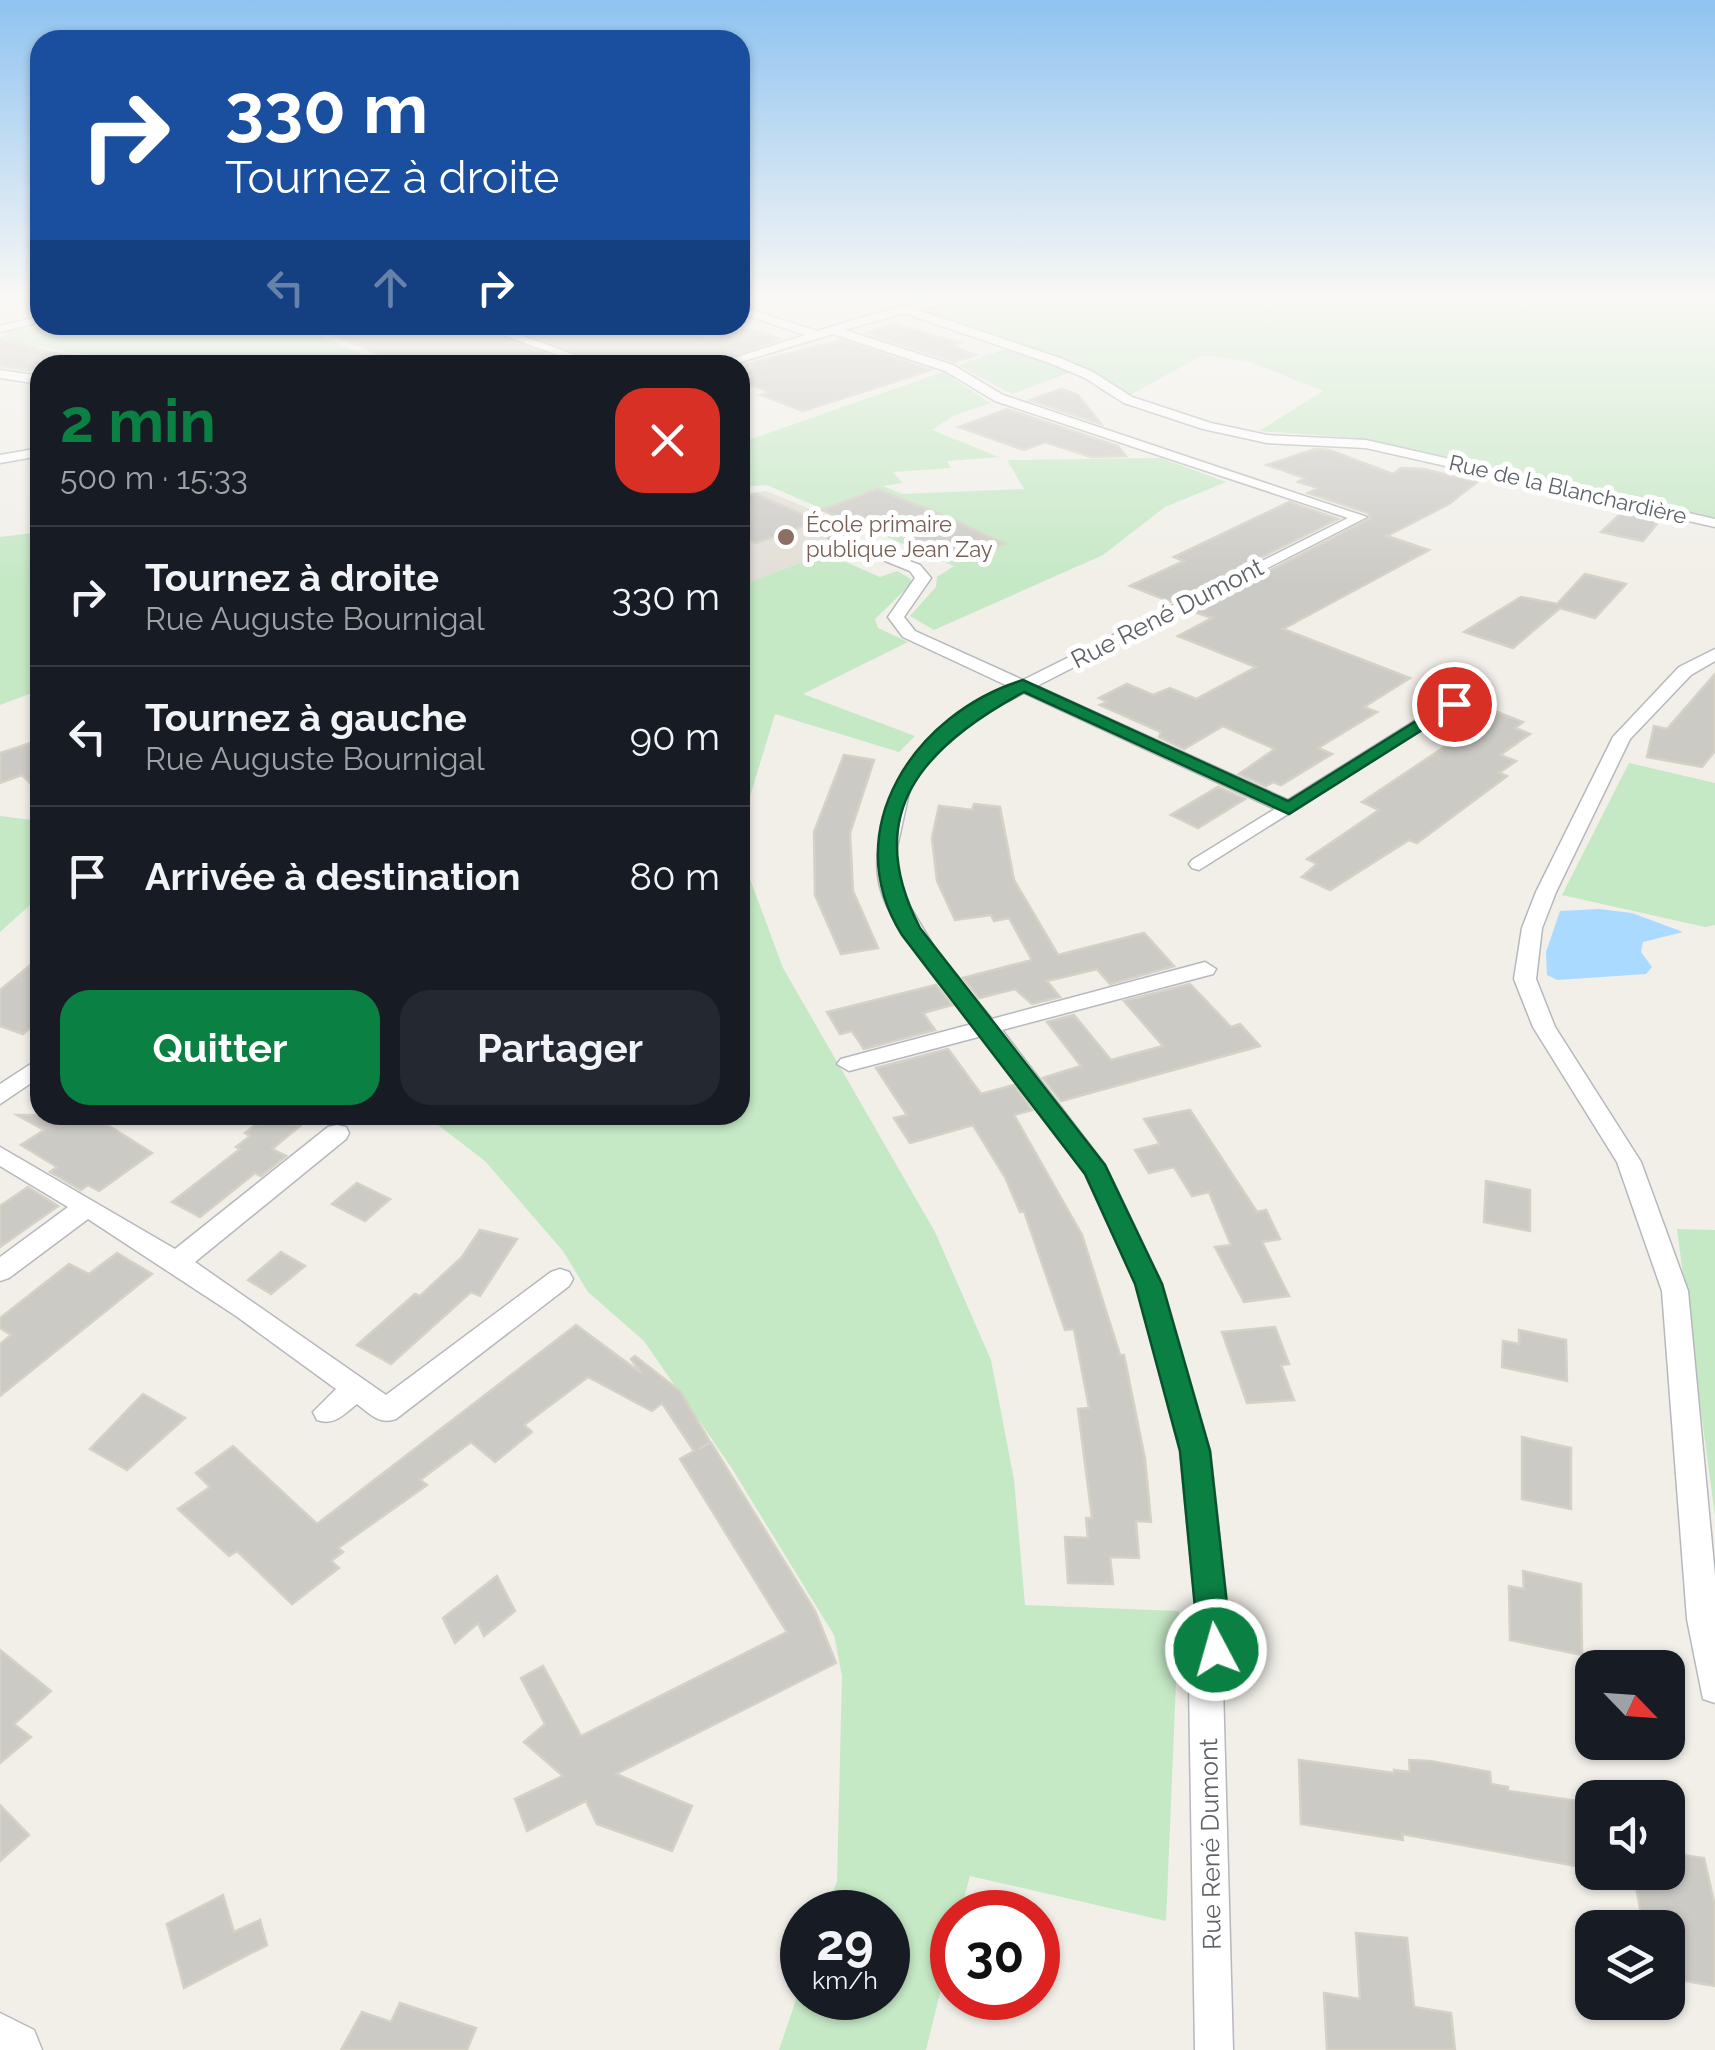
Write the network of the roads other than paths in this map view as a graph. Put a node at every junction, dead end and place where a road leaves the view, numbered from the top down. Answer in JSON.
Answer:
{"nodes":[{"id":1,"x":990,"y":393,"type":"edge"},
{"id":2,"x":1117,"y":393,"type":"edge"},
{"id":3,"x":30,"y":454,"type":"edge"},
{"id":4,"x":0,"y":459,"type":"edge"},
{"id":5,"x":1715,"y":523,"type":"edge"},
{"id":6,"x":836,"y":538,"type":"dead end"},
{"id":7,"x":1715,"y":654,"type":"edge"},
{"id":8,"x":1023,"y":685,"type":"junction"},
{"id":9,"x":1431,"y":697,"type":"dead end"},
{"id":10,"x":1289,"y":808,"type":"junction"},
{"id":11,"x":1199,"y":864,"type":"dead end"},
{"id":12,"x":1205,"y":969,"type":"dead end"},
{"id":13,"x":986,"y":1028,"type":"junction"},
{"id":14,"x":850,"y":1064,"type":"dead end"},
{"id":15,"x":30,"y":1073,"type":"edge"},
{"id":16,"x":0,"y":1096,"type":"edge"},
{"id":17,"x":337,"y":1133,"type":"dead end"},
{"id":18,"x":0,"y":1155,"type":"edge"},
{"id":19,"x":87,"y":1206,"type":"junction"},
{"id":20,"x":178,"y":1261,"type":"junction"},
{"id":21,"x":0,"y":1271,"type":"edge"},
{"id":22,"x":560,"y":1280,"type":"dead end"},
{"id":23,"x":357,"y":1388,"type":"junction"},
{"id":24,"x":327,"y":1412,"type":"dead end"},
{"id":25,"x":1715,"y":1688,"type":"edge"},
{"id":26,"x":0,"y":2041,"type":"edge"},
{"id":27,"x":14,"y":2050,"type":"edge"},
{"id":28,"x":1214,"y":2050,"type":"edge"}],
"edges":[{"from":1,"to":8,"type":"street","name":"Rue René Dumont"},
{"from":2,"to":5,"type":"street","name":"Rue de la Blanchardière"},
{"from":3,"to":4,"type":"street"},
{"from":6,"to":8,"type":"street"},
{"from":7,"to":25,"type":"street"},
{"from":8,"to":10,"type":"street"},
{"from":8,"to":13,"type":"street","name":"Rue René Dumont"},
{"from":9,"to":10,"type":"street"},
{"from":10,"to":11,"type":"street"},
{"from":12,"to":13,"type":"street"},
{"from":13,"to":14,"type":"street"},
{"from":13,"to":28,"type":"street","name":"Rue René Dumont"},
{"from":15,"to":16,"type":"street"},
{"from":17,"to":20,"type":"street"},
{"from":18,"to":19,"type":"street"},
{"from":19,"to":20,"type":"street"},
{"from":19,"to":21,"type":"street"},
{"from":20,"to":23,"type":"street"},
{"from":22,"to":23,"type":"street"},
{"from":23,"to":24,"type":"street"},
{"from":26,"to":27,"type":"main road"}]}
